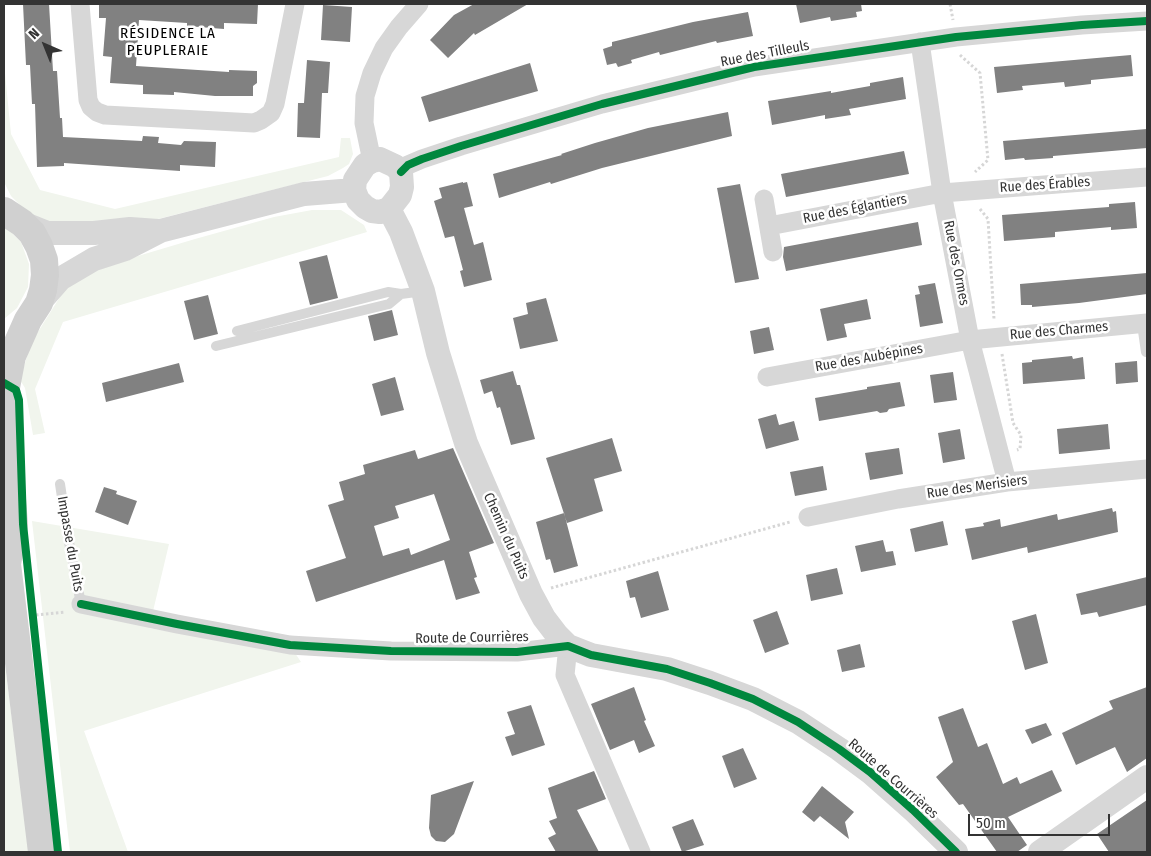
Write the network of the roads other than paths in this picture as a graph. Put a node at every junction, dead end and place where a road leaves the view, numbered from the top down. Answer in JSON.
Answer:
{"nodes":[{"id":1,"x":80,"y":4,"type":"edge"},
{"id":2,"x":295,"y":4,"type":"edge"},
{"id":3,"x":414,"y":5,"type":"edge"},
{"id":4,"x":1147,"y":21,"type":"edge"},
{"id":5,"x":920,"y":42,"type":"junction"},
{"id":6,"x":372,"y":161,"type":"junction"},
{"id":7,"x":401,"y":172,"type":"junction"},
{"id":8,"x":1147,"y":177,"type":"edge"},
{"id":9,"x":354,"y":190,"type":"junction"},
{"id":10,"x":942,"y":192,"type":"junction"},
{"id":11,"x":764,"y":199,"type":"dead end"},
{"id":12,"x":389,"y":209,"type":"junction"},
{"id":13,"x":10,"y":212,"type":"edge"},
{"id":14,"x":769,"y":226,"type":"junction"},
{"id":15,"x":160,"y":232,"type":"junction"},
{"id":16,"x":773,"y":252,"type":"dead end"},
{"id":17,"x":412,"y":293,"type":"junction"},
{"id":18,"x":33,"y":312,"type":"junction"},
{"id":19,"x":1145,"y":324,"type":"edge"},
{"id":20,"x":236,"y":331,"type":"dead end"},
{"id":21,"x":4,"y":337,"type":"edge"},
{"id":22,"x":970,"y":340,"type":"junction"},
{"id":23,"x":216,"y":346,"type":"dead end"},
{"id":24,"x":1146,"y":352,"type":"dead end"},
{"id":25,"x":767,"y":377,"type":"dead end"},
{"id":26,"x":1147,"y":469,"type":"edge"},
{"id":27,"x":1007,"y":482,"type":"junction"},
{"id":28,"x":60,"y":484,"type":"dead end"},
{"id":29,"x":808,"y":517,"type":"road end"},
{"id":30,"x":6,"y":559,"type":"edge"},
{"id":31,"x":81,"y":604,"type":"joint"},
{"id":32,"x":568,"y":646,"type":"junction"},
{"id":33,"x":1147,"y":777,"type":"edge"},
{"id":34,"x":42,"y":852,"type":"edge"},
{"id":35,"x":641,"y":852,"type":"edge"},
{"id":36,"x":956,"y":852,"type":"edge"},
{"id":37,"x":1040,"y":852,"type":"edge"}],
"edges":[{"from":1,"to":2,"type":"street"},
{"from":3,"to":6,"type":"street"},
{"from":4,"to":5,"type":"street","name":"Rue des Tilleuls"},
{"from":5,"to":7,"type":"street","name":"Rue des Tilleuls"},
{"from":5,"to":10,"type":"street","name":"Rue des Ormes"},
{"from":6,"to":7,"type":"street"},
{"from":6,"to":9,"type":"street"},
{"from":7,"to":12,"type":"street"},
{"from":8,"to":10,"type":"street","name":"Rue des Érables"},
{"from":9,"to":12,"type":"street"},
{"from":9,"to":15,"type":"street"},
{"from":10,"to":14,"type":"street","name":"Rue des Églantiers"},
{"from":10,"to":22,"type":"street","name":"Rue des Ormes"},
{"from":11,"to":14,"type":"street"},
{"from":12,"to":17,"type":"street","name":"Chemin du Puits"},
{"from":13,"to":15,"type":"street"},
{"from":13,"to":18,"type":"main road"},
{"from":14,"to":16,"type":"street"},
{"from":15,"to":18,"type":"street"},
{"from":17,"to":20,"type":"lane"},
{"from":17,"to":23,"type":"lane"},
{"from":17,"to":32,"type":"street","name":"Chemin du Puits"},
{"from":18,"to":21,"type":"main road"},
{"from":18,"to":30,"type":"main road"},
{"from":19,"to":22,"type":"street","name":"Rue des Charmes"},
{"from":19,"to":24,"type":"lane"},
{"from":22,"to":25,"type":"street","name":"Rue des Aubépines"},
{"from":22,"to":27,"type":"street","name":"Rue des Ormes"},
{"from":26,"to":27,"type":"street","name":"Rue des Merisiers"},
{"from":27,"to":29,"type":"street","name":"Rue des Merisiers"},
{"from":28,"to":31,"type":"lane","name":"Impasse du Puits"},
{"from":30,"to":34,"type":"main road"},
{"from":31,"to":32,"type":"street","name":"Route de Courrières"},
{"from":32,"to":35,"type":"street"},
{"from":32,"to":36,"type":"street","name":"Route de Courrières"},
{"from":33,"to":37,"type":"street"}]}
